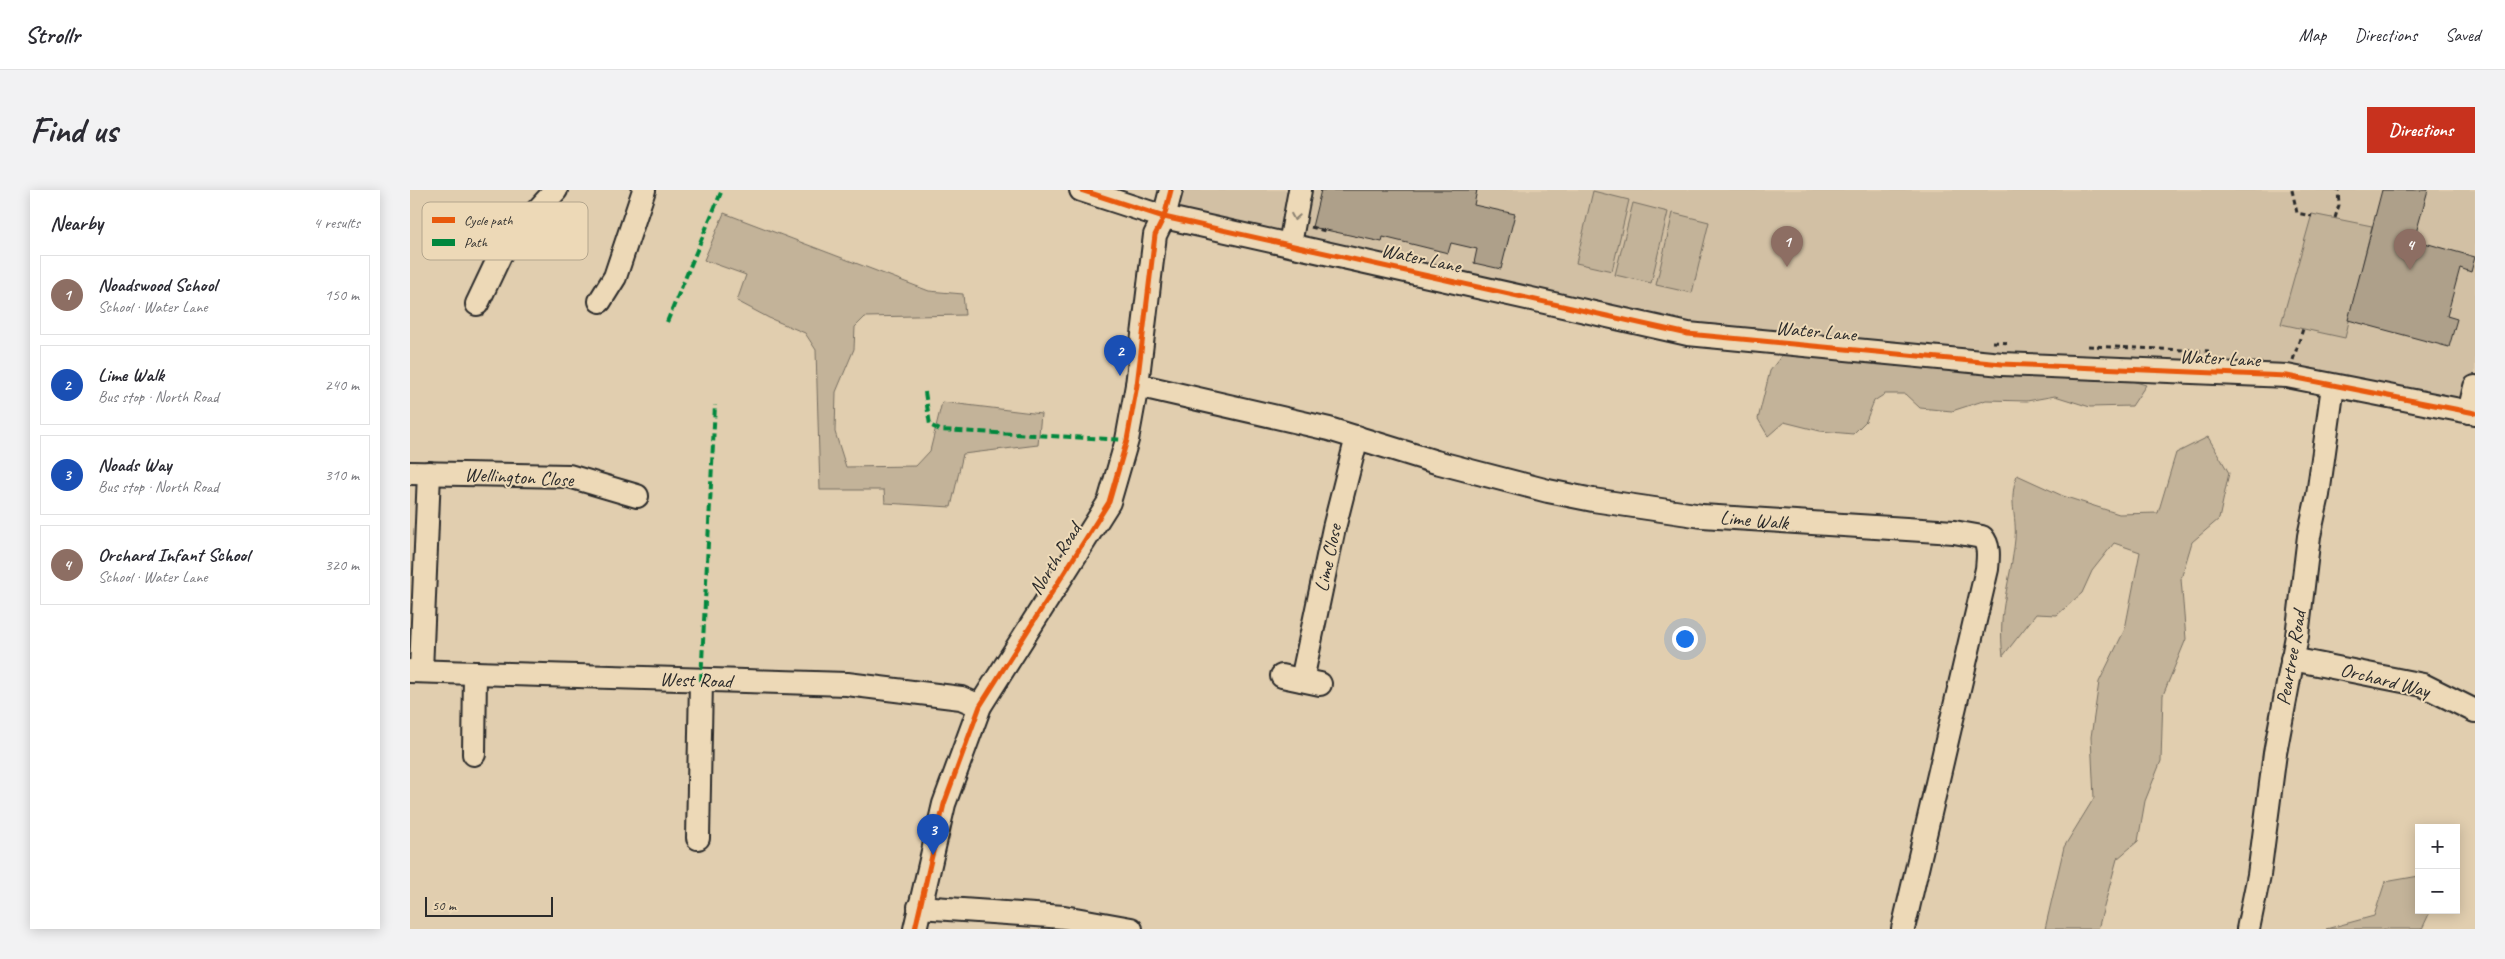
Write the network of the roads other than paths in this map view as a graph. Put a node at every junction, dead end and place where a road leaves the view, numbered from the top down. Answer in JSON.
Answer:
{"nodes":[{"id":1,"x":556,"y":190,"type":"edge"},
{"id":2,"x":644,"y":190,"type":"edge"},
{"id":3,"x":1081,"y":190,"type":"edge"},
{"id":4,"x":1171,"y":190,"type":"edge"},
{"id":5,"x":1300,"y":190,"type":"edge"},
{"id":6,"x":545,"y":202,"type":"edge"},
{"id":7,"x":1164,"y":217,"type":"junction"},
{"id":8,"x":1290,"y":244,"type":"junction"},
{"id":9,"x":498,"y":260,"type":"edge"},
{"id":10,"x":600,"y":301,"type":"dead end"},
{"id":11,"x":477,"y":304,"type":"dead end"},
{"id":12,"x":1137,"y":385,"type":"junction"},
{"id":13,"x":2333,"y":386,"type":"junction"},
{"id":14,"x":2475,"y":387,"type":"edge"},
{"id":15,"x":2472,"y":412,"type":"edge"},
{"id":16,"x":1357,"y":437,"type":"junction"},
{"id":17,"x":419,"y":473,"type":"edge"},
{"id":18,"x":637,"y":496,"type":"dead end"},
{"id":19,"x":2292,"y":659,"type":"junction"},
{"id":20,"x":415,"y":671,"type":"edge"},
{"id":21,"x":475,"y":673,"type":"junction"},
{"id":22,"x":1301,"y":680,"type":"dead end"},
{"id":23,"x":701,"y":681,"type":"junction"},
{"id":24,"x":980,"y":706,"type":"junction"},
{"id":25,"x":2475,"y":711,"type":"edge"},
{"id":26,"x":474,"y":754,"type":"dead end"},
{"id":27,"x":698,"y":838,"type":"dead end"},
{"id":28,"x":919,"y":907,"type":"junction"},
{"id":29,"x":915,"y":929,"type":"edge"},
{"id":30,"x":1131,"y":929,"type":"edge"},
{"id":31,"x":1903,"y":929,"type":"edge"},
{"id":32,"x":2248,"y":929,"type":"edge"}],
"edges":[{"from":1,"to":6,"type":"street"},
{"from":2,"to":10,"type":"street"},
{"from":3,"to":7,"type":"street","name":"Water Lane"},
{"from":4,"to":7,"type":"street","name":"North Road"},
{"from":5,"to":8,"type":"street","one_way":true},
{"from":7,"to":8,"type":"street","name":"Water Lane"},
{"from":7,"to":12,"type":"street","name":"North Road"},
{"from":8,"to":13,"type":"street","name":"Water Lane"},
{"from":9,"to":11,"type":"street"},
{"from":12,"to":16,"type":"street","name":"Lime Walk"},
{"from":12,"to":24,"type":"street","name":"North Road"},
{"from":13,"to":15,"type":"street","name":"Water Lane"},
{"from":13,"to":19,"type":"street","name":"Peartree Road"},
{"from":14,"to":15,"type":"street"},
{"from":16,"to":22,"type":"street","name":"Lime Close"},
{"from":16,"to":31,"type":"street","name":"Lime Walk"},
{"from":17,"to":18,"type":"street","name":"Wellington Close"},
{"from":17,"to":20,"type":"street","name":"Wellington Close"},
{"from":19,"to":25,"type":"street","name":"Orchard Way"},
{"from":19,"to":32,"type":"street","name":"Peartree Road"},
{"from":20,"to":21,"type":"street","name":"West Road"},
{"from":21,"to":23,"type":"street","name":"West Road"},
{"from":21,"to":26,"type":"street"},
{"from":23,"to":24,"type":"street","name":"West Road"},
{"from":23,"to":27,"type":"street"},
{"from":24,"to":28,"type":"street","name":"North Road"},
{"from":28,"to":29,"type":"street","name":"North Road"},
{"from":28,"to":30,"type":"street"}]}
